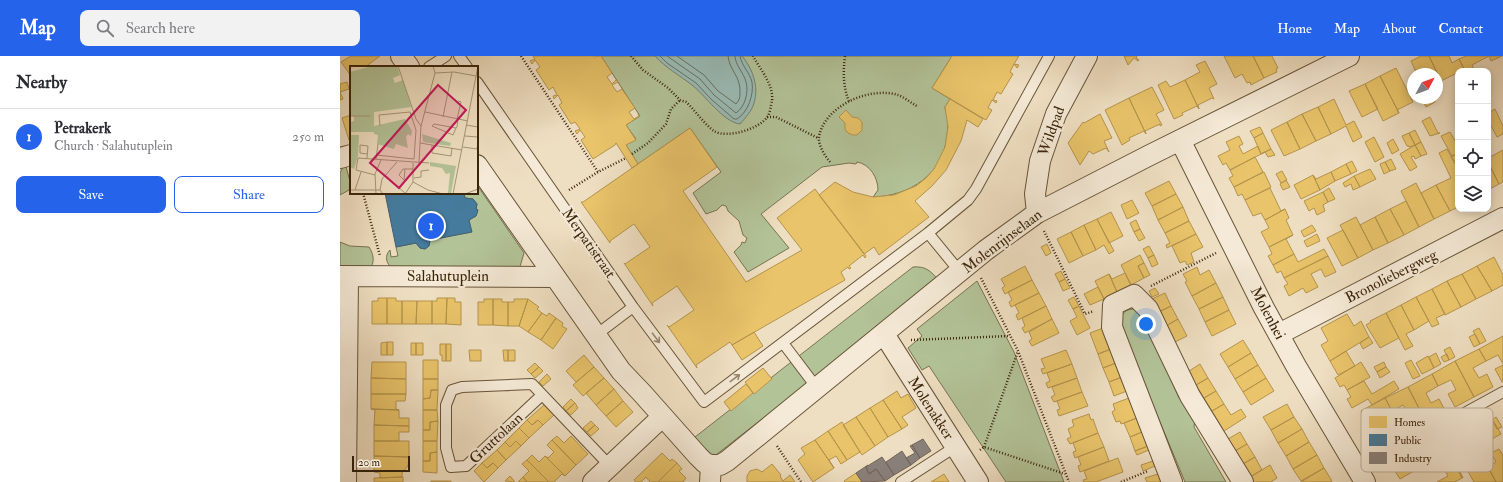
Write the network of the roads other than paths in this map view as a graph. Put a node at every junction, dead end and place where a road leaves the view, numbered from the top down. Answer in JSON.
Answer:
{"nodes":[{"id":1,"x":401,"y":56,"type":"edge"},
{"id":2,"x":446,"y":56,"type":"edge"},
{"id":3,"x":459,"y":56,"type":"edge"},
{"id":4,"x":1049,"y":56,"type":"edge"},
{"id":5,"x":1087,"y":56,"type":"edge"},
{"id":6,"x":1349,"y":56,"type":"edge"},
{"id":7,"x":408,"y":66,"type":"edge"},
{"id":8,"x":431,"y":66,"type":"edge"},
{"id":9,"x":466,"y":66,"type":"edge"},
{"id":10,"x":478,"y":83,"type":"edge"},
{"id":11,"x":1180,"y":140,"type":"junction"},
{"id":12,"x":350,"y":154,"type":"edge"},
{"id":13,"x":340,"y":158,"type":"edge"},
{"id":14,"x":478,"y":166,"type":"edge"},
{"id":15,"x":1037,"y":212,"type":"junction"},
{"id":16,"x":1503,"y":218,"type":"edge"},
{"id":17,"x":928,"y":233,"type":"junction"},
{"id":18,"x":966,"y":267,"type":"junction"},
{"id":19,"x":344,"y":276,"type":"edge"},
{"id":20,"x":555,"y":277,"type":"junction"},
{"id":21,"x":633,"y":307,"type":"junction"},
{"id":22,"x":1279,"y":334,"type":"junction"},
{"id":23,"x":596,"y":336,"type":"junction"},
{"id":24,"x":886,"y":337,"type":"junction"},
{"id":25,"x":783,"y":343,"type":"junction"},
{"id":26,"x":817,"y":388,"type":"junction"},
{"id":27,"x":1503,"y":392,"type":"edge"},
{"id":28,"x":542,"y":395,"type":"junction"},
{"id":29,"x":1477,"y":408,"type":"edge"},
{"id":30,"x":662,"y":417,"type":"junction"},
{"id":31,"x":960,"y":453,"type":"junction"},
{"id":32,"x":610,"y":466,"type":"junction"},
{"id":33,"x":1374,"y":472,"type":"edge"},
{"id":34,"x":1168,"y":473,"type":"edge"},
{"id":35,"x":711,"y":474,"type":"edge"},
{"id":36,"x":1363,"y":479,"type":"edge"},
{"id":37,"x":346,"y":482,"type":"edge"},
{"id":38,"x":593,"y":482,"type":"edge"},
{"id":39,"x":901,"y":482,"type":"edge"},
{"id":40,"x":978,"y":482,"type":"edge"},
{"id":41,"x":1243,"y":482,"type":"edge"}],
"edges":[{"from":1,"to":7,"type":"street"},
{"from":2,"to":8,"type":"lane"},
{"from":3,"to":9,"type":"lane"},
{"from":4,"to":17,"type":"lane"},
{"from":5,"to":15,"type":"street","name":"Wildpad"},
{"from":6,"to":11,"type":"street","name":"Molenrijnselaan"},
{"from":10,"to":21,"type":"lane","name":"Merpatistraat"},
{"from":11,"to":15,"type":"street","name":"Molenrijnselaan"},
{"from":11,"to":22,"type":"street","name":"Molenhei"},
{"from":12,"to":13,"type":"street"},
{"from":14,"to":20,"type":"street"},
{"from":15,"to":18,"type":"street","name":"Molenrijnselaan"},
{"from":16,"to":22,"type":"street","name":"Bronoliebergweg"},
{"from":17,"to":18,"type":"lane"},
{"from":17,"to":25,"type":"lane"},
{"from":18,"to":24,"type":"street","name":"Molenrijnselaan"},
{"from":19,"to":20,"type":"street","name":"Salahutuplein"},
{"from":19,"to":37,"type":"street"},
{"from":20,"to":23,"type":"street"},
{"from":21,"to":23,"type":"lane"},
{"from":21,"to":25,"type":"lane","name":"Merpatistraat","one_way":true},
{"from":22,"to":36,"type":"street","name":"Molenhei"},
{"from":23,"to":30,"type":"street"},
{"from":24,"to":26,"type":"street","name":"Molenrijnselaan"},
{"from":24,"to":31,"type":"street","name":"Molenakker"},
{"from":25,"to":26,"type":"lane"},
{"from":26,"to":35,"type":"street","name":"Molenrijnselaan"},
{"from":27,"to":29,"type":"lane"},
{"from":28,"to":28,"type":"lane","name":"Gruttolaan"},
{"from":28,"to":32,"type":"lane","name":"Gruttolaan"},
{"from":30,"to":32,"type":"street"},
{"from":30,"to":35,"type":"street","name":"Molenrijnselaan"},
{"from":31,"to":39,"type":"lane"},
{"from":31,"to":40,"type":"street","name":"Molenakker"},
{"from":32,"to":38,"type":"street"},
{"from":33,"to":36,"type":"lane"},
{"from":34,"to":41,"type":"street"}]}
